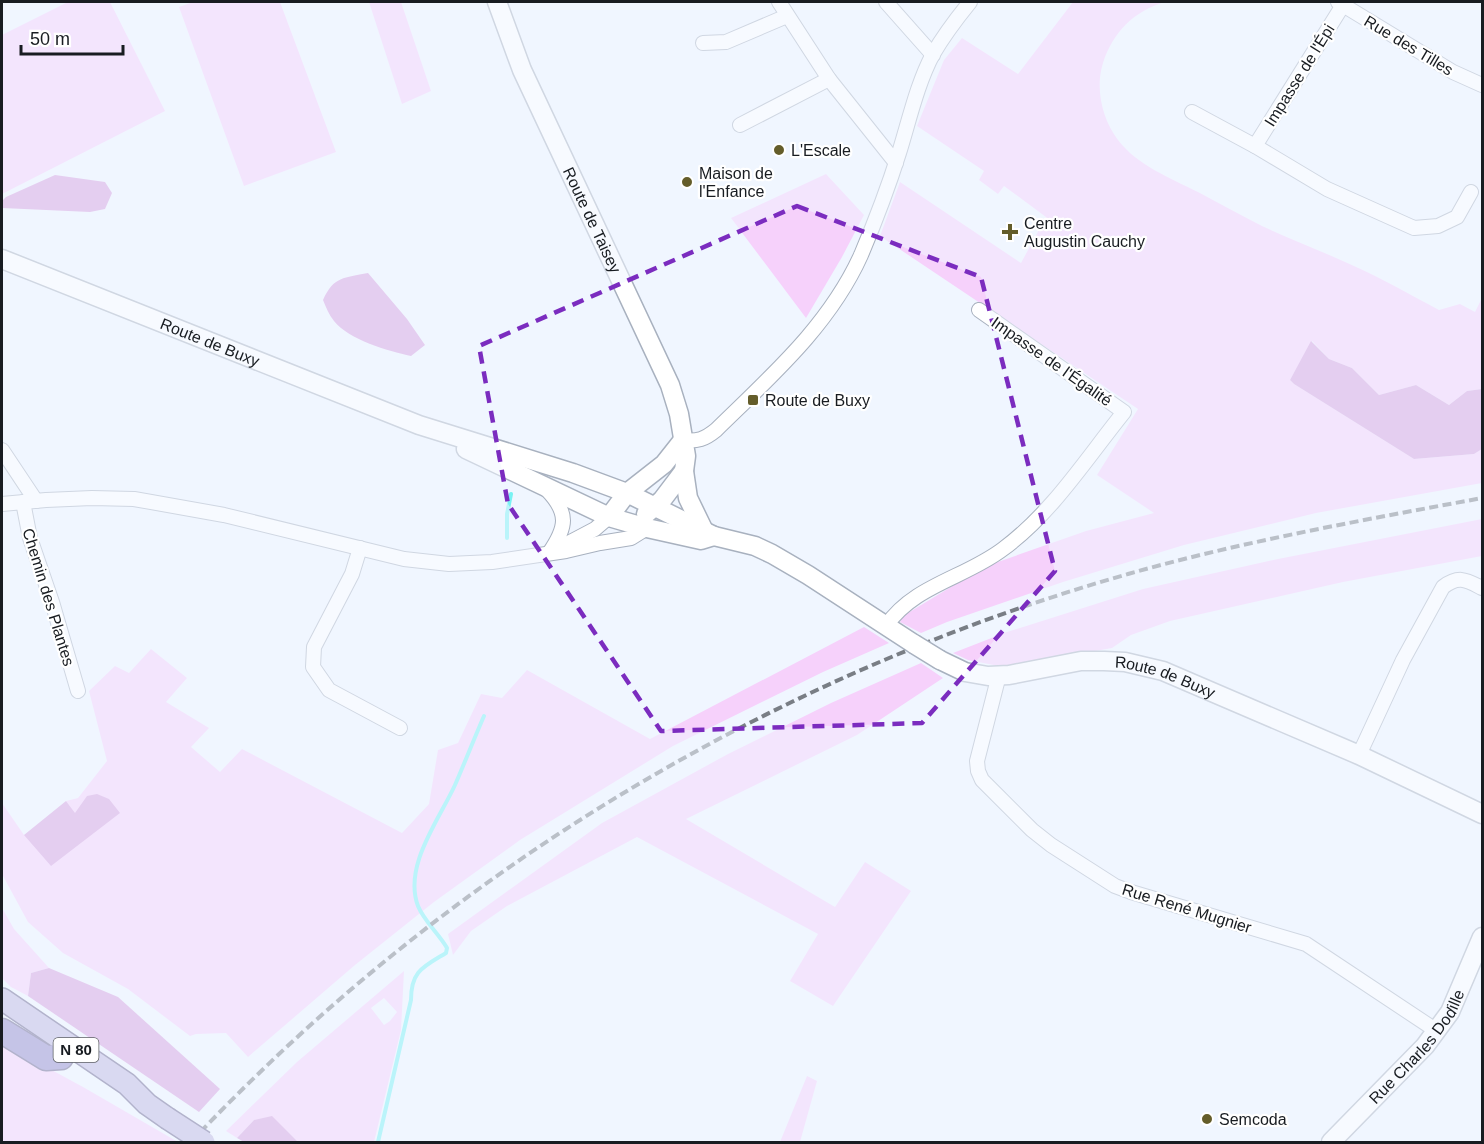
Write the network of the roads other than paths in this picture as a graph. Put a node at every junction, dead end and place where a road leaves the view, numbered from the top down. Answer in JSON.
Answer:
{"nodes":[{"id":1,"x":497,"y":2,"type":"edge"},
{"id":2,"x":779,"y":2,"type":"edge"},
{"id":3,"x":886,"y":2,"type":"edge"},
{"id":4,"x":970,"y":2,"type":"edge"},
{"id":5,"x":1341,"y":3,"type":"edge"},
{"id":6,"x":787,"y":16,"type":"junction"},
{"id":7,"x":703,"y":43,"type":"dead end"},
{"id":8,"x":933,"y":55,"type":"junction"},
{"id":9,"x":829,"y":79,"type":"junction"},
{"id":10,"x":1482,"y":85,"type":"edge"},
{"id":11,"x":1192,"y":112,"type":"dead end"},
{"id":12,"x":740,"y":124,"type":"dead end"},
{"id":13,"x":1255,"y":146,"type":"junction"},
{"id":14,"x":896,"y":163,"type":"junction"},
{"id":15,"x":1471,"y":192,"type":"dead end"},
{"id":16,"x":2,"y":259,"type":"edge"},
{"id":17,"x":979,"y":310,"type":"dead end"},
{"id":18,"x":419,"y":425,"type":"junction"},
{"id":19,"x":683,"y":440,"type":"junction"},
{"id":20,"x":2,"y":450,"type":"edge"},
{"id":21,"x":684,"y":471,"type":"junction"},
{"id":22,"x":544,"y":487,"type":"junction"},
{"id":23,"x":627,"y":493,"type":"junction"},
{"id":24,"x":30,"y":501,"type":"junction"},
{"id":25,"x":2,"y":504,"type":"edge"},
{"id":26,"x":655,"y":508,"type":"junction"},
{"id":27,"x":616,"y":519,"type":"junction"},
{"id":28,"x":647,"y":528,"type":"junction"},
{"id":29,"x":709,"y":533,"type":"junction"},
{"id":30,"x":360,"y":548,"type":"junction"},
{"id":31,"x":549,"y":553,"type":"junction"},
{"id":32,"x":1482,"y":588,"type":"edge"},
{"id":33,"x":886,"y":626,"type":"junction"},
{"id":34,"x":999,"y":675,"type":"junction"},
{"id":35,"x":78,"y":691,"type":"dead end"},
{"id":36,"x":400,"y":728,"type":"dead end"},
{"id":37,"x":1359,"y":755,"type":"junction"},
{"id":38,"x":1482,"y":814,"type":"edge"},
{"id":39,"x":1482,"y":937,"type":"edge"},
{"id":40,"x":2,"y":999,"type":"edge"},
{"id":41,"x":2,"y":1020,"type":"edge"},
{"id":42,"x":2,"y":1031,"type":"edge"},
{"id":43,"x":1437,"y":1031,"type":"junction"},
{"id":44,"x":61,"y":1057,"type":"junction"},
{"id":45,"x":147,"y":1104,"type":"junction"},
{"id":46,"x":204,"y":1143,"type":"edge"},
{"id":47,"x":1331,"y":1143,"type":"edge"}],
"edges":[{"from":1,"to":19,"type":"main road","name":"Route de Taisey"},
{"from":2,"to":6,"type":"street"},
{"from":3,"to":8,"type":"street"},
{"from":4,"to":8,"type":"street"},
{"from":5,"to":10,"type":"street","name":"Rue des Tilles"},
{"from":5,"to":13,"type":"street","name":"Impasse de l'Épi"},
{"from":6,"to":7,"type":"street"},
{"from":6,"to":9,"type":"street"},
{"from":8,"to":14,"type":"street"},
{"from":9,"to":12,"type":"street"},
{"from":9,"to":14,"type":"street"},
{"from":11,"to":13,"type":"street"},
{"from":13,"to":15,"type":"street"},
{"from":14,"to":19,"type":"street"},
{"from":16,"to":18,"type":"main road","name":"Route de Buxy"},
{"from":17,"to":33,"type":"street","name":"Impasse de l'Égalité"},
{"from":18,"to":22,"type":"main road","name":"Route de Buxy"},
{"from":18,"to":23,"type":"main road","name":"Route de Buxy"},
{"from":19,"to":21,"type":"main road","name":"Route de Taisey"},
{"from":19,"to":23,"type":"main road"},
{"from":20,"to":24,"type":"street"},
{"from":21,"to":26,"type":"main road"},
{"from":21,"to":29,"type":"main road","name":"Route de Taisey"},
{"from":22,"to":27,"type":"main road","name":"Route de Buxy"},
{"from":22,"to":31,"type":"street","name":"Route de Buxy"},
{"from":23,"to":26,"type":"main road","name":"Route de Buxy"},
{"from":23,"to":27,"type":"main road"},
{"from":24,"to":25,"type":"street"},
{"from":24,"to":30,"type":"street"},
{"from":24,"to":35,"type":"street","name":"Chemin des Plantes"},
{"from":26,"to":27,"type":"main road"},
{"from":26,"to":29,"type":"main road","name":"Route de Buxy"},
{"from":27,"to":28,"type":"main road","name":"Route de Buxy"},
{"from":27,"to":31,"type":"street"},
{"from":28,"to":29,"type":"main road","name":"Route de Buxy"},
{"from":28,"to":31,"type":"street"},
{"from":29,"to":33,"type":"main road","name":"Route de Buxy"},
{"from":30,"to":31,"type":"street"},
{"from":30,"to":36,"type":"street"},
{"from":32,"to":37,"type":"street"},
{"from":33,"to":34,"type":"main road","name":"Route de Buxy","bridge":true},
{"from":34,"to":37,"type":"main road","name":"Route de Buxy"},
{"from":34,"to":43,"type":"street","name":"Rue René Mugnier"},
{"from":37,"to":38,"type":"main road","name":"Route de Buxy"},
{"from":39,"to":43,"type":"main road","name":"Rue Charles Dodille"},
{"from":40,"to":45,"type":"main road","number":"N 80"},
{"from":41,"to":44,"type":"main road","number":"N 80"},
{"from":42,"to":44,"type":"highway"},
{"from":43,"to":47,"type":"main road","name":"Rue Charles Dodille"},
{"from":44,"to":45,"type":"main road","number":"N 80"},
{"from":45,"to":46,"type":"main road","number":"N 80","bridge":true}]}
